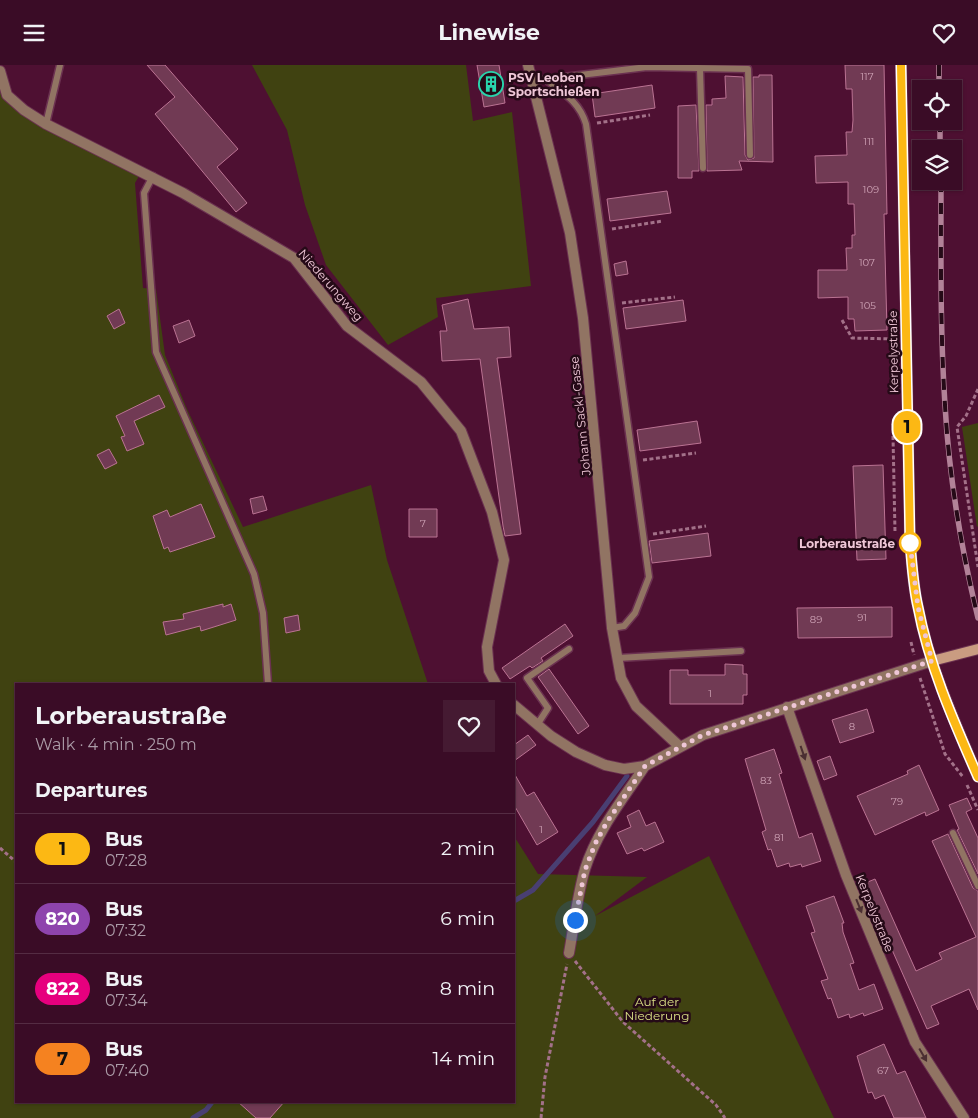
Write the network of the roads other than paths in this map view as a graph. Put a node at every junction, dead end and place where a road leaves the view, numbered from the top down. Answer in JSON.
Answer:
{"nodes":[{"id":1,"x":2,"y":65,"type":"edge"},
{"id":2,"x":60,"y":65,"type":"edge"},
{"id":3,"x":528,"y":65,"type":"edge"},
{"id":4,"x":901,"y":65,"type":"edge"},
{"id":5,"x":700,"y":69,"type":"junction"},
{"id":6,"x":0,"y":71,"type":"edge"},
{"id":7,"x":545,"y":79,"type":"junction"},
{"id":8,"x":530,"y":81,"type":"junction"},
{"id":9,"x":46,"y":124,"type":"junction"},
{"id":10,"x":750,"y":155,"type":"dead end"},
{"id":11,"x":703,"y":168,"type":"dead end"},
{"id":12,"x":153,"y":177,"type":"junction"},
{"id":13,"x":612,"y":627,"type":"junction"},
{"id":14,"x":569,"y":649,"type":"dead end"},
{"id":15,"x":978,"y":649,"type":"edge"},
{"id":16,"x":741,"y":651,"type":"dead end"},
{"id":17,"x":618,"y":658,"type":"junction"},
{"id":18,"x":932,"y":661,"type":"junction"},
{"id":19,"x":268,"y":683,"type":"edge"},
{"id":20,"x":495,"y":683,"type":"edge"},
{"id":21,"x":515,"y":706,"type":"edge"},
{"id":22,"x":788,"y":707,"type":"junction"},
{"id":23,"x":537,"y":725,"type":"junction"},
{"id":24,"x":679,"y":746,"type":"junction"},
{"id":25,"x":645,"y":766,"type":"junction"},
{"id":26,"x":978,"y":777,"type":"edge"},
{"id":27,"x":953,"y":833,"type":"dead end"},
{"id":28,"x":978,"y":886,"type":"edge"},
{"id":29,"x":568,"y":953,"type":"road end"},
{"id":30,"x":964,"y":1118,"type":"edge"}],
"edges":[{"from":1,"to":6,"type":"street","name":"Niederungweg"},
{"from":2,"to":9,"type":"lane"},
{"from":3,"to":8,"type":"street","name":"Johann Sackl-Gasse"},
{"from":4,"to":18,"type":"main road","name":"Kerpelystraße"},
{"from":5,"to":7,"type":"lane"},
{"from":5,"to":10,"type":"lane"},
{"from":5,"to":11,"type":"lane"},
{"from":6,"to":9,"type":"street","name":"Niederungweg"},
{"from":7,"to":8,"type":"lane"},
{"from":7,"to":13,"type":"lane"},
{"from":8,"to":13,"type":"street","name":"Johann Sackl-Gasse"},
{"from":9,"to":12,"type":"street","name":"Niederungweg"},
{"from":12,"to":19,"type":"lane"},
{"from":12,"to":20,"type":"street","name":"Niederungweg"},
{"from":13,"to":17,"type":"street","name":"Johann Sackl-Gasse"},
{"from":14,"to":23,"type":"lane"},
{"from":15,"to":18,"type":"main road"},
{"from":16,"to":17,"type":"lane"},
{"from":17,"to":24,"type":"street","name":"Johann Sackl-Gasse"},
{"from":18,"to":22,"type":"street"},
{"from":18,"to":26,"type":"main road","name":"Kerpelystraße"},
{"from":21,"to":23,"type":"street"},
{"from":22,"to":24,"type":"street"},
{"from":22,"to":30,"type":"street","name":"Kerpelystraße","one_way":true},
{"from":23,"to":25,"type":"street"},
{"from":24,"to":25,"type":"street"},
{"from":25,"to":29,"type":"street"},
{"from":27,"to":28,"type":"lane"}]}
